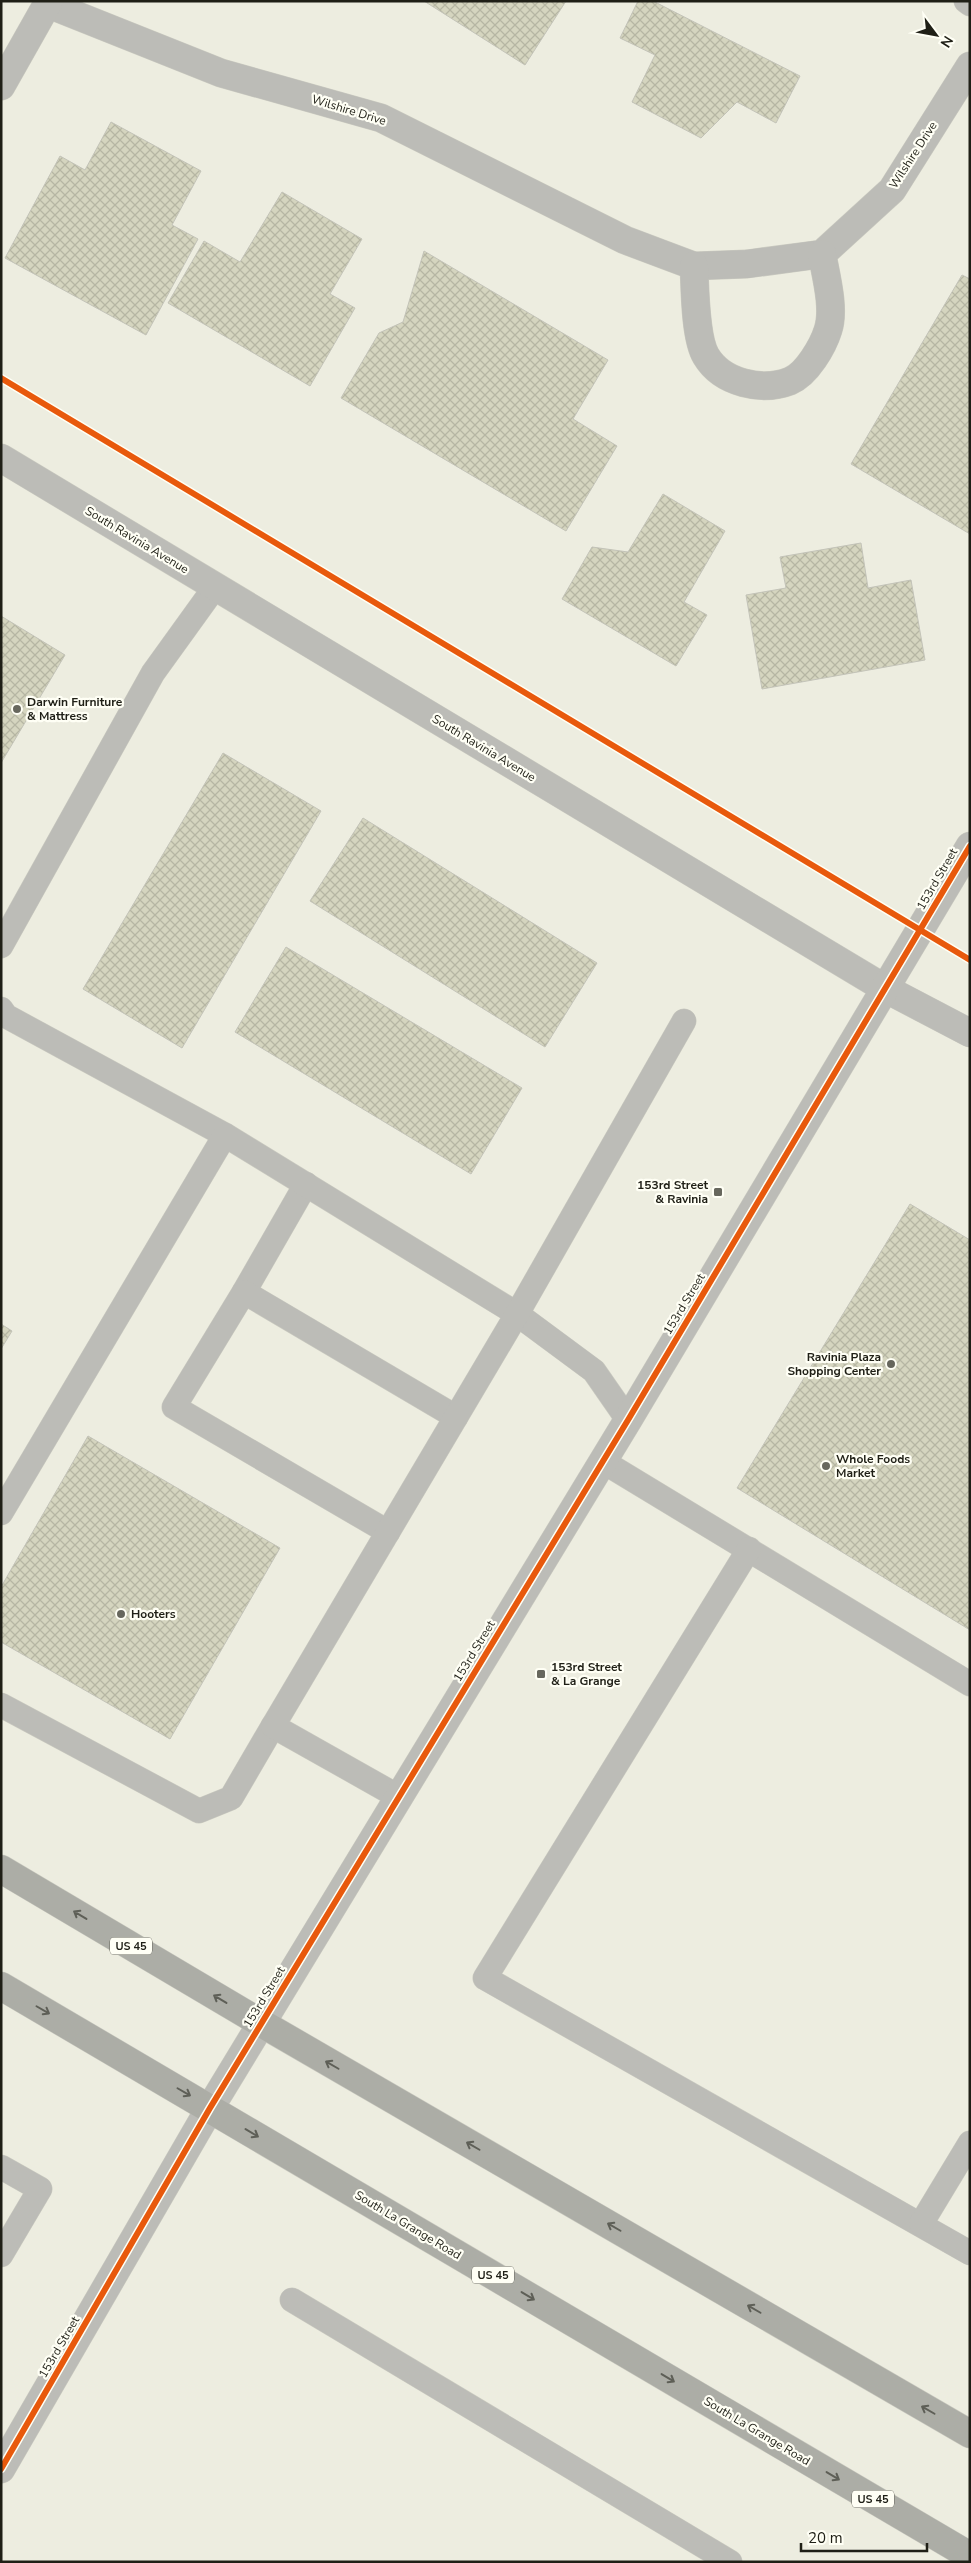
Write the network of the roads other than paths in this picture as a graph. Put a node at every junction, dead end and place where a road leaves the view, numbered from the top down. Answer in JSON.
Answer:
{"nodes":[{"id":1,"x":966,"y":1,"type":"edge"},
{"id":2,"x":48,"y":2,"type":"edge"},
{"id":3,"x":970,"y":4,"type":"edge"},
{"id":4,"x":970,"y":66,"type":"edge"},
{"id":5,"x":1,"y":86,"type":"edge"},
{"id":6,"x":822,"y":254,"type":"junction"},
{"id":7,"x":694,"y":266,"type":"junction"},
{"id":8,"x":1,"y":458,"type":"edge"},
{"id":9,"x":215,"y":586,"type":"junction"},
{"id":10,"x":970,"y":846,"type":"edge"},
{"id":11,"x":1,"y":946,"type":"edge"},
{"id":12,"x":886,"y":989,"type":"junction"},
{"id":13,"x":1,"y":1009,"type":"edge"},
{"id":14,"x":684,"y":1021,"type":"dead end"},
{"id":15,"x":970,"y":1033,"type":"edge"},
{"id":16,"x":225,"y":1135,"type":"junction"},
{"id":17,"x":306,"y":1184,"type":"junction"},
{"id":18,"x":244,"y":1292,"type":"junction"},
{"id":19,"x":517,"y":1314,"type":"junction"},
{"id":20,"x":456,"y":1417,"type":"junction"},
{"id":21,"x":628,"y":1420,"type":"junction"},
{"id":22,"x":602,"y":1461,"type":"junction"},
{"id":23,"x":1,"y":1514,"type":"edge"},
{"id":24,"x":388,"y":1532,"type":"junction"},
{"id":25,"x":748,"y":1549,"type":"junction"},
{"id":26,"x":970,"y":1684,"type":"edge"},
{"id":27,"x":1,"y":1705,"type":"edge"},
{"id":28,"x":273,"y":1726,"type":"junction"},
{"id":29,"x":399,"y":1797,"type":"junction"},
{"id":30,"x":1,"y":1868,"type":"edge"},
{"id":31,"x":1,"y":1986,"type":"edge"},
{"id":32,"x":262,"y":2024,"type":"junction"},
{"id":33,"x":210,"y":2108,"type":"junction"},
{"id":34,"x":970,"y":2143,"type":"edge"},
{"id":35,"x":1,"y":2166,"type":"edge"},
{"id":36,"x":921,"y":2224,"type":"junction"},
{"id":37,"x":970,"y":2253,"type":"edge"},
{"id":38,"x":1,"y":2256,"type":"edge"},
{"id":39,"x":292,"y":2300,"type":"dead end"},
{"id":40,"x":970,"y":2434,"type":"edge"},
{"id":41,"x":1,"y":2469,"type":"edge"},
{"id":42,"x":970,"y":2556,"type":"edge"},
{"id":43,"x":730,"y":2562,"type":"edge"}],
"edges":[{"from":1,"to":3,"type":"lane"},
{"from":2,"to":5,"type":"street"},
{"from":2,"to":7,"type":"street","name":"Wilshire Drive"},
{"from":4,"to":6,"type":"street","name":"Wilshire Drive"},
{"from":6,"to":7,"type":"street","name":"Wilshire Drive"},
{"from":6,"to":7,"type":"street"},
{"from":8,"to":9,"type":"street","name":"South Ravinia Avenue"},
{"from":9,"to":11,"type":"lane"},
{"from":9,"to":12,"type":"street","name":"South Ravinia Avenue"},
{"from":10,"to":12,"type":"street","name":"153rd Street"},
{"from":12,"to":15,"type":"street","name":"South Ravinia Avenue"},
{"from":12,"to":21,"type":"street","name":"153rd Street"},
{"from":13,"to":16,"type":"lane"},
{"from":14,"to":19,"type":"lane"},
{"from":16,"to":17,"type":"lane"},
{"from":16,"to":23,"type":"lane"},
{"from":17,"to":18,"type":"lane"},
{"from":17,"to":19,"type":"lane"},
{"from":18,"to":20,"type":"lane"},
{"from":18,"to":24,"type":"lane"},
{"from":19,"to":20,"type":"lane"},
{"from":19,"to":21,"type":"lane"},
{"from":20,"to":24,"type":"lane"},
{"from":21,"to":22,"type":"street","name":"153rd Street"},
{"from":22,"to":25,"type":"lane"},
{"from":22,"to":29,"type":"street","name":"153rd Street"},
{"from":24,"to":28,"type":"lane"},
{"from":25,"to":26,"type":"lane"},
{"from":25,"to":36,"type":"lane"},
{"from":27,"to":28,"type":"lane"},
{"from":28,"to":29,"type":"lane"},
{"from":29,"to":32,"type":"street","name":"153rd Street"},
{"from":32,"to":30,"type":"highway","number":"US 45","one_way":true},
{"from":31,"to":33,"type":"highway","name":"South La Grange Road","number":"US 45","one_way":true},
{"from":32,"to":33,"type":"street","name":"153rd Street"},
{"from":40,"to":32,"type":"highway","number":"US 45","one_way":true},
{"from":33,"to":41,"type":"street","name":"153rd Street"},
{"from":33,"to":42,"type":"highway","name":"South La Grange Road","number":"US 45","one_way":true},
{"from":34,"to":36,"type":"lane"},
{"from":35,"to":38,"type":"lane"},
{"from":36,"to":37,"type":"lane"},
{"from":39,"to":43,"type":"lane"}]}
